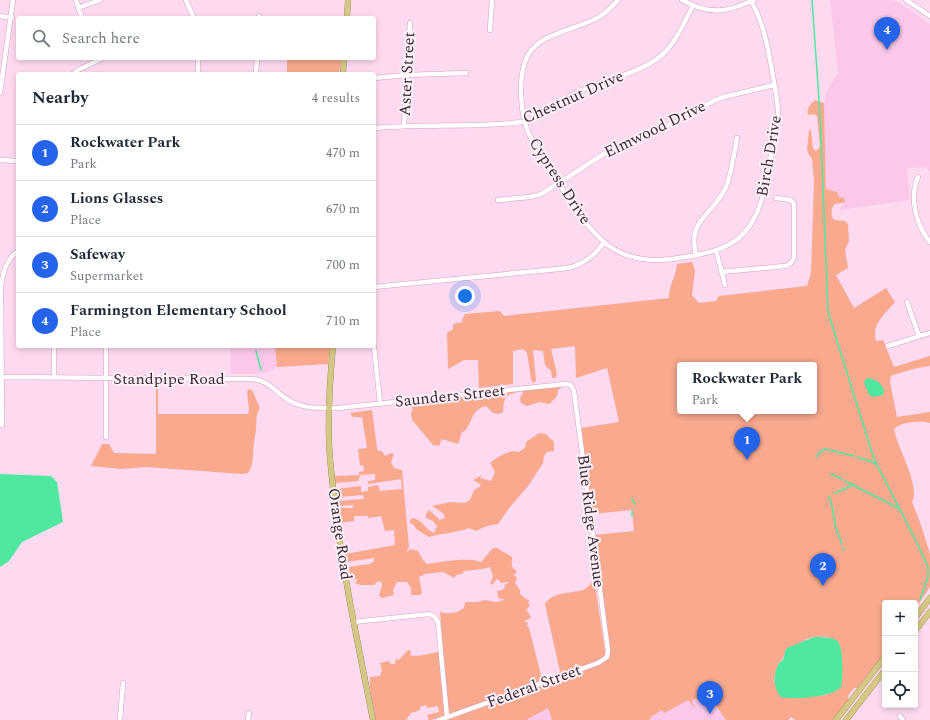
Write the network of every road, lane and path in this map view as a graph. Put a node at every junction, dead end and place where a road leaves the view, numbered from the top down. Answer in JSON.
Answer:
{"nodes":[{"id":1,"x":13,"y":0,"type":"edge"},
{"id":2,"x":76,"y":0,"type":"edge"},
{"id":3,"x":100,"y":0,"type":"edge"},
{"id":4,"x":186,"y":0,"type":"edge"},
{"id":5,"x":348,"y":0,"type":"edge"},
{"id":6,"x":492,"y":0,"type":"edge"},
{"id":7,"x":618,"y":0,"type":"edge"},
{"id":8,"x":682,"y":0,"type":"edge"},
{"id":9,"x":752,"y":0,"type":"edge"},
{"id":10,"x":906,"y":0,"type":"edge"},
{"id":11,"x":693,"y":6,"type":"junction"},
{"id":12,"x":78,"y":8,"type":"junction"},
{"id":13,"x":0,"y":16,"type":"edge"},
{"id":14,"x":81,"y":16,"type":"edge"},
{"id":15,"x":191,"y":16,"type":"edge"},
{"id":16,"x":347,"y":16,"type":"edge"},
{"id":17,"x":930,"y":16,"type":"edge"},
{"id":18,"x":12,"y":18,"type":"junction"},
{"id":19,"x":410,"y":23,"type":"dead end"},
{"id":20,"x":490,"y":30,"type":"dead end"},
{"id":21,"x":98,"y":60,"type":"edge"},
{"id":22,"x":198,"y":60,"type":"edge"},
{"id":23,"x":257,"y":60,"type":"edge"},
{"id":24,"x":344,"y":60,"type":"edge"},
{"id":25,"x":76,"y":72,"type":"edge"},
{"id":26,"x":198,"y":72,"type":"edge"},
{"id":27,"x":256,"y":72,"type":"edge"},
{"id":28,"x":343,"y":72,"type":"edge"},
{"id":29,"x":466,"y":74,"type":"dead end"},
{"id":30,"x":407,"y":75,"type":"junction"},
{"id":31,"x":376,"y":78,"type":"edge"},
{"id":32,"x":774,"y":85,"type":"junction"},
{"id":33,"x":0,"y":93,"type":"edge"},
{"id":34,"x":525,"y":121,"type":"junction"},
{"id":35,"x":404,"y":126,"type":"junction"},
{"id":36,"x":376,"y":128,"type":"edge"},
{"id":37,"x":737,"y":138,"type":"dead end"},
{"id":38,"x":0,"y":160,"type":"edge"},
{"id":39,"x":16,"y":161,"type":"edge"},
{"id":40,"x":918,"y":177,"type":"dead end"},
{"id":41,"x":559,"y":183,"type":"junction"},
{"id":42,"x":776,"y":198,"type":"dead end"},
{"id":43,"x":498,"y":200,"type":"dead end"},
{"id":44,"x":604,"y":242,"type":"junction"},
{"id":45,"x":930,"y":242,"type":"edge"},
{"id":46,"x":716,"y":250,"type":"junction"},
{"id":47,"x":16,"y":253,"type":"edge"},
{"id":48,"x":696,"y":255,"type":"junction"},
{"id":49,"x":721,"y":272,"type":"junction"},
{"id":50,"x":725,"y":285,"type":"dead end"},
{"id":51,"x":376,"y":287,"type":"edge"},
{"id":52,"x":907,"y":302,"type":"dead end"},
{"id":53,"x":930,"y":333,"type":"edge"},
{"id":54,"x":919,"y":336,"type":"junction"},
{"id":55,"x":888,"y":346,"type":"dead end"},
{"id":56,"x":54,"y":348,"type":"edge"},
{"id":57,"x":106,"y":348,"type":"edge"},
{"id":58,"x":333,"y":348,"type":"edge"},
{"id":59,"x":374,"y":348,"type":"edge"},
{"id":60,"x":1,"y":377,"type":"edge"},
{"id":61,"x":54,"y":377,"type":"junction"},
{"id":62,"x":106,"y":379,"type":"junction"},
{"id":63,"x":571,"y":385,"type":"joint"},
{"id":64,"x":380,"y":403,"type":"junction"},
{"id":65,"x":329,"y":408,"type":"junction"},
{"id":66,"x":2,"y":425,"type":"dead end"},
{"id":67,"x":106,"y":436,"type":"dead end"},
{"id":68,"x":930,"y":598,"type":"edge"},
{"id":69,"x":930,"y":612,"type":"edge"},
{"id":70,"x":918,"y":614,"type":"edge"},
{"id":71,"x":354,"y":622,"type":"junction"},
{"id":72,"x":918,"y":627,"type":"edge"},
{"id":73,"x":607,"y":657,"type":"joint"},
{"id":74,"x":882,"y":661,"type":"edge"},
{"id":75,"x":883,"y":672,"type":"edge"},
{"id":76,"x":123,"y":683,"type":"dead end"},
{"id":77,"x":249,"y":713,"type":"dead end"},
{"id":78,"x":447,"y":717,"type":"junction"},
{"id":79,"x":120,"y":720,"type":"edge"},
{"id":80,"x":248,"y":720,"type":"edge"},
{"id":81,"x":373,"y":720,"type":"edge"},
{"id":82,"x":439,"y":720,"type":"edge"},
{"id":83,"x":836,"y":720,"type":"edge"},
{"id":84,"x":846,"y":720,"type":"edge"}],
"edges":[{"from":1,"to":18,"type":"street"},
{"from":2,"to":12,"type":"street"},
{"from":3,"to":12,"type":"street"},
{"from":4,"to":15,"type":"street"},
{"from":5,"to":16,"type":"main road"},
{"from":6,"to":20,"type":"street"},
{"from":7,"to":34,"type":"street","name":"Cypress Drive"},
{"from":8,"to":11,"type":"street"},
{"from":9,"to":11,"type":"street"},
{"from":9,"to":32,"type":"street","name":"Birch Drive"},
{"from":10,"to":17,"type":"street"},
{"from":11,"to":34,"type":"street","name":"Chestnut Drive"},
{"from":12,"to":14,"type":"street"},
{"from":13,"to":18,"type":"street"},
{"from":18,"to":33,"type":"street"},
{"from":19,"to":30,"type":"street","name":"Aster Street"},
{"from":21,"to":25,"type":"street"},
{"from":22,"to":26,"type":"street"},
{"from":23,"to":27,"type":"street"},
{"from":24,"to":28,"type":"main road"},
{"from":29,"to":30,"type":"street"},
{"from":30,"to":31,"type":"street"},
{"from":30,"to":35,"type":"street","name":"Aster Street"},
{"from":32,"to":41,"type":"street","name":"Elmwood Drive"},
{"from":32,"to":46,"type":"street","name":"Birch Drive"},
{"from":34,"to":35,"type":"street","name":"Chestnut Drive"},
{"from":34,"to":41,"type":"street","name":"Cypress Drive"},
{"from":35,"to":36,"type":"street","name":"Chestnut Drive"},
{"from":37,"to":48,"type":"street"},
{"from":38,"to":39,"type":"street"},
{"from":40,"to":45,"type":"street"},
{"from":41,"to":43,"type":"street","name":"Elmwood Drive"},
{"from":41,"to":44,"type":"street","name":"Cypress Drive"},
{"from":42,"to":49,"type":"street"},
{"from":44,"to":48,"type":"street","name":"Birch Drive"},
{"from":44,"to":51,"type":"street"},
{"from":46,"to":48,"type":"street","name":"Birch Drive"},
{"from":46,"to":49,"type":"street"},
{"from":47,"to":60,"type":"street"},
{"from":49,"to":50,"type":"street"},
{"from":52,"to":54,"type":"street"},
{"from":53,"to":54,"type":"street"},
{"from":54,"to":55,"type":"street"},
{"from":56,"to":61,"type":"street"},
{"from":57,"to":62,"type":"street"},
{"from":58,"to":65,"type":"main road","name":"Orange Road"},
{"from":59,"to":64,"type":"street"},
{"from":60,"to":61,"type":"street","name":"Standpipe Road"},
{"from":60,"to":66,"type":"street"},
{"from":61,"to":62,"type":"street","name":"Standpipe Road"},
{"from":62,"to":65,"type":"street","name":"Standpipe Road"},
{"from":62,"to":67,"type":"street"},
{"from":63,"to":64,"type":"street","name":"Saunders Street"},
{"from":63,"to":73,"type":"street","name":"Blue Ridge Avenue"},
{"from":64,"to":65,"type":"street","name":"Saunders Street"},
{"from":65,"to":71,"type":"main road","name":"Orange Road"},
{"from":68,"to":70,"type":"main road"},
{"from":69,"to":72,"type":"main road"},
{"from":71,"to":78,"type":"street"},
{"from":71,"to":81,"type":"main road","name":"Orange Road"},
{"from":73,"to":78,"type":"street","name":"Federal Street"},
{"from":74,"to":83,"type":"main road"},
{"from":75,"to":84,"type":"main road"},
{"from":76,"to":79,"type":"street"},
{"from":77,"to":80,"type":"street"},
{"from":78,"to":82,"type":"street","name":"Federal Street"}]}
